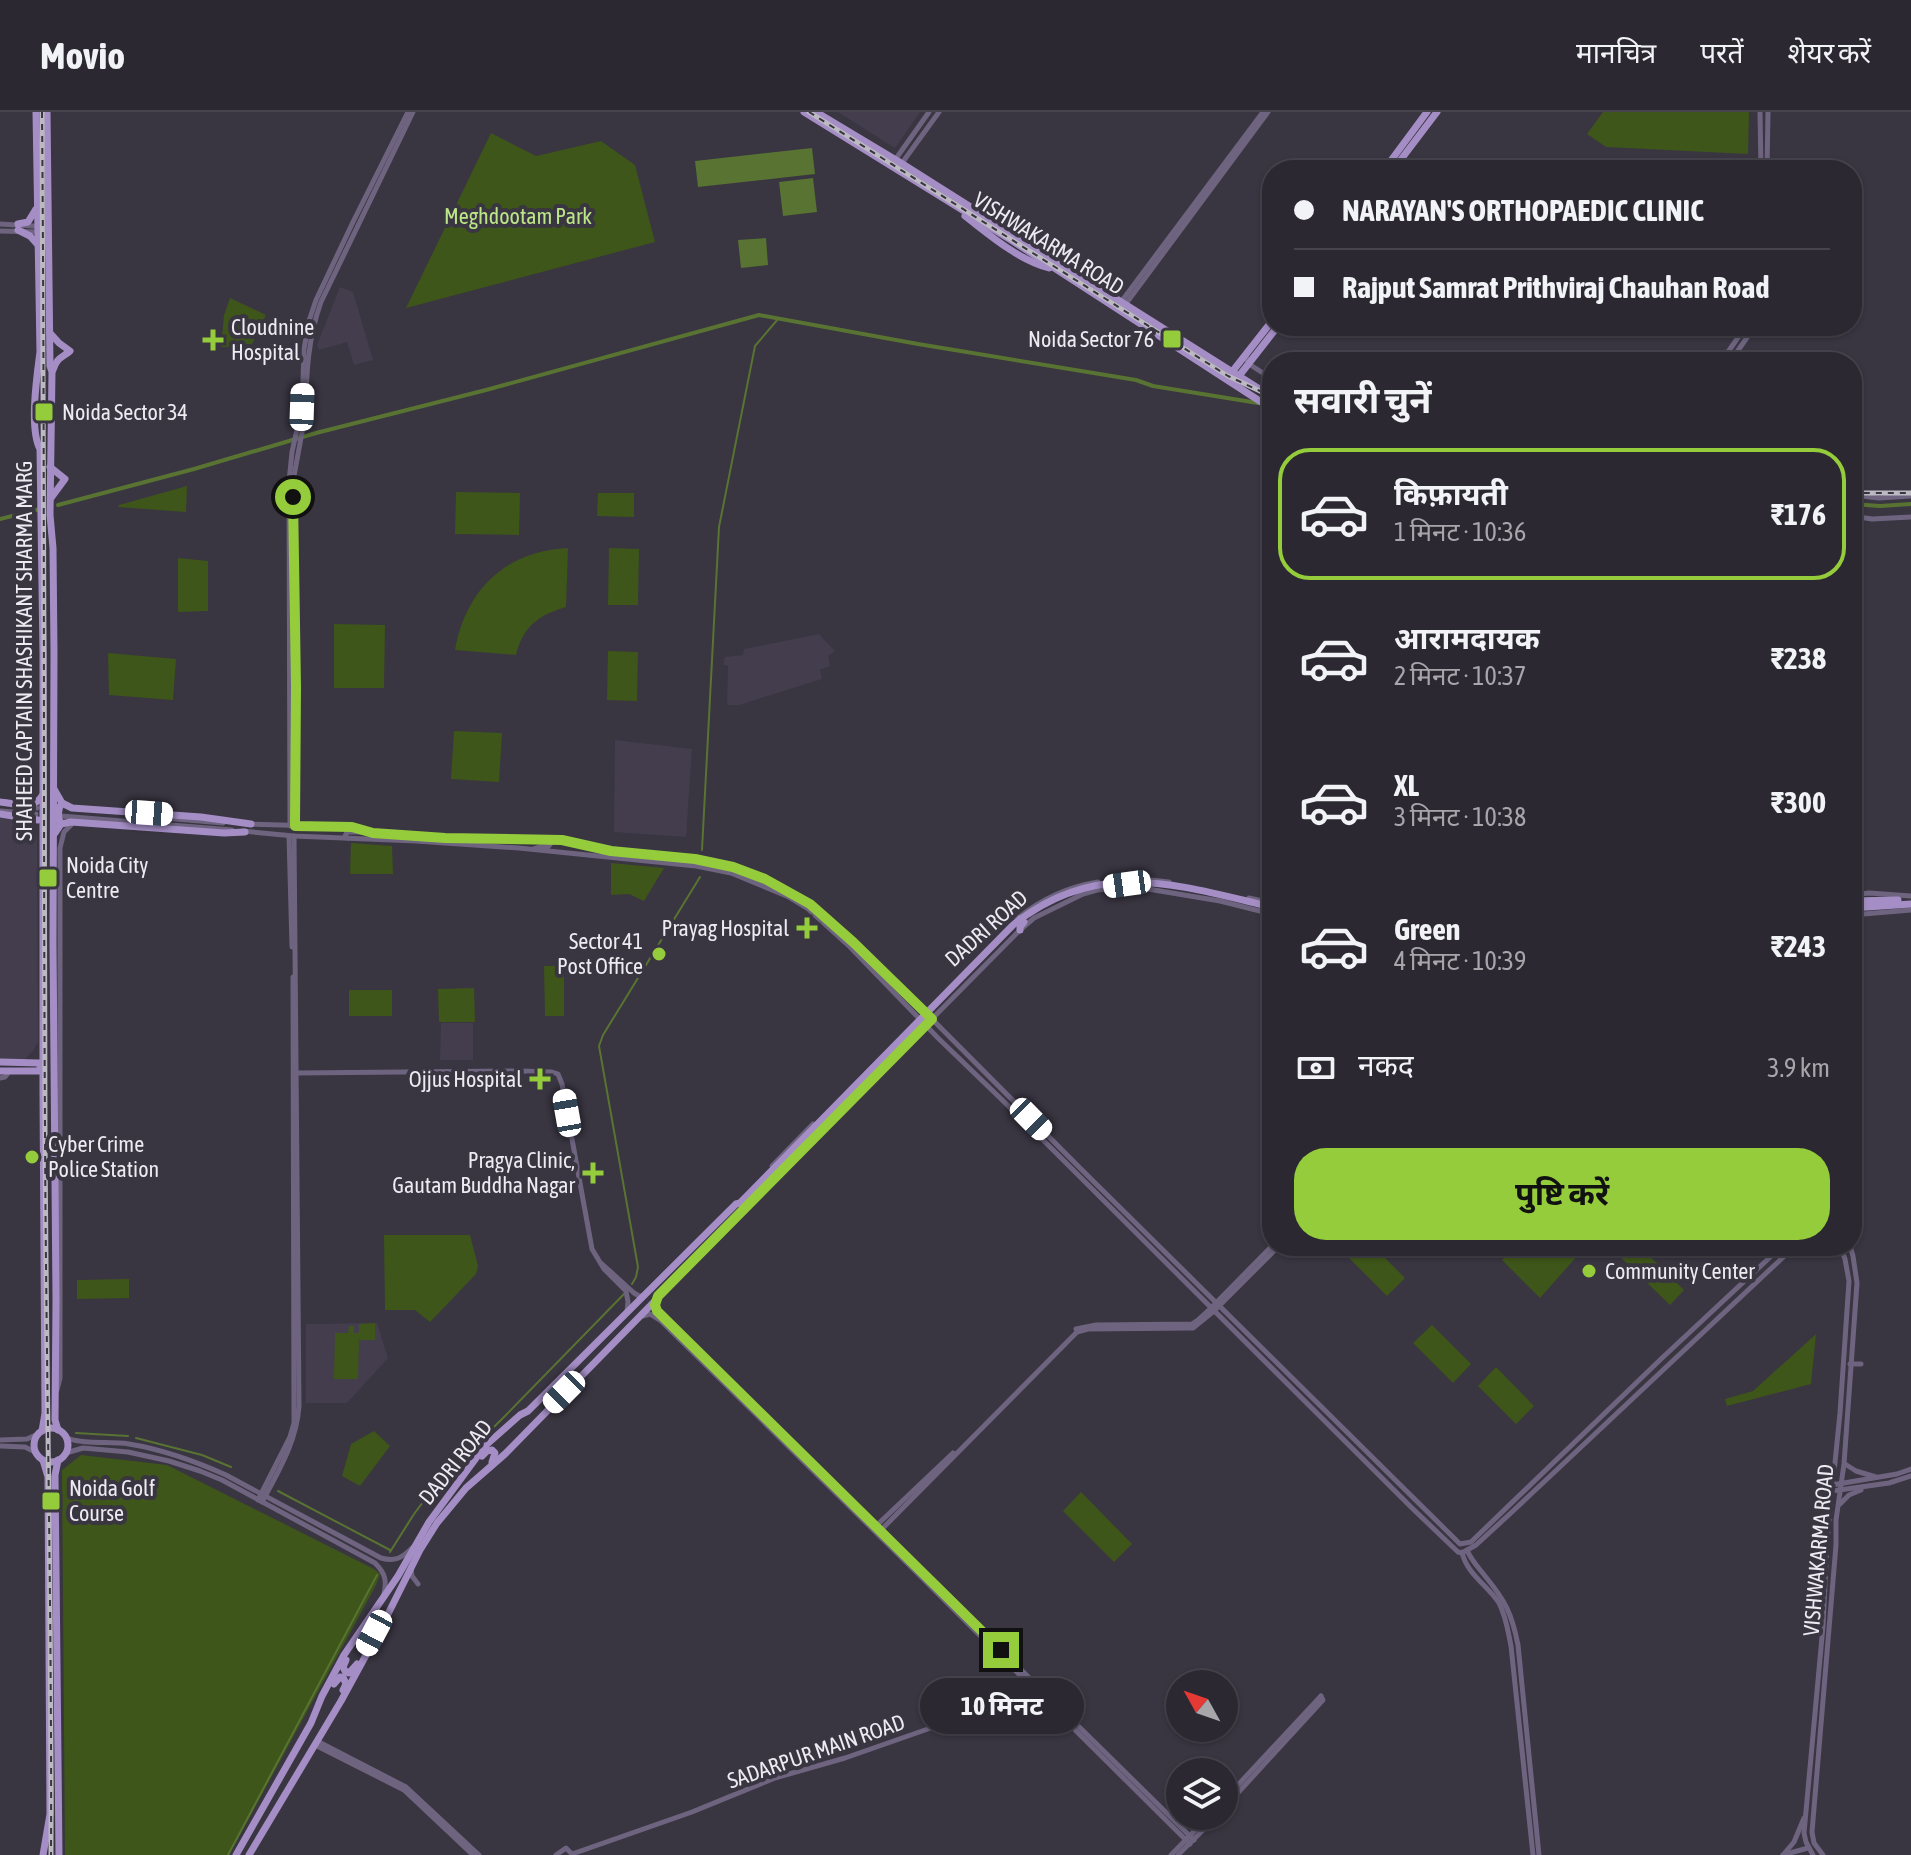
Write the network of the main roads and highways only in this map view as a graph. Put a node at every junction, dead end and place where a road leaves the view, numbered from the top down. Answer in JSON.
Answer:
{"nodes":[{"id":1,"x":36,"y":112,"type":"edge"},
{"id":2,"x":47,"y":112,"type":"edge"},
{"id":3,"x":804,"y":112,"type":"edge"},
{"id":4,"x":816,"y":112,"type":"edge"},
{"id":5,"x":1427,"y":112,"type":"edge"},
{"id":6,"x":1437,"y":112,"type":"edge"},
{"id":7,"x":1391,"y":160,"type":"edge"},
{"id":8,"x":1401,"y":160,"type":"edge"},
{"id":9,"x":38,"y":195,"type":"junction"},
{"id":10,"x":944,"y":198,"type":"junction"},
{"id":11,"x":1018,"y":240,"type":"junction"},
{"id":12,"x":39,"y":246,"type":"junction"},
{"id":13,"x":1059,"y":271,"type":"junction"},
{"id":14,"x":39,"y":280,"type":"junction"},
{"id":15,"x":49,"y":283,"type":"junction"},
{"id":16,"x":50,"y":333,"type":"junction"},
{"id":17,"x":1262,"y":333,"type":"edge"},
{"id":18,"x":1270,"y":336,"type":"edge"},
{"id":19,"x":52,"y":372,"type":"junction"},
{"id":20,"x":1236,"y":374,"type":"junction"},
{"id":21,"x":1262,"y":391,"type":"edge"},
{"id":22,"x":1262,"y":402,"type":"edge"},
{"id":23,"x":50,"y":467,"type":"junction"},
{"id":24,"x":47,"y":502,"type":"junction"},
{"id":25,"x":46,"y":515,"type":"junction"},
{"id":26,"x":53,"y":548,"type":"junction"},
{"id":27,"x":42,"y":549,"type":"junction"},
{"id":28,"x":53,"y":570,"type":"junction"},
{"id":29,"x":42,"y":572,"type":"junction"},
{"id":30,"x":54,"y":653,"type":"junction"},
{"id":31,"x":43,"y":654,"type":"junction"},
{"id":32,"x":43,"y":695,"type":"junction"},
{"id":33,"x":54,"y":696,"type":"junction"},
{"id":34,"x":53,"y":787,"type":"junction"},
{"id":35,"x":39,"y":807,"type":"junction"},
{"id":36,"x":0,"y":808,"type":"edge"},
{"id":37,"x":62,"y":813,"type":"junction"},
{"id":38,"x":251,"y":824,"type":"road end"},
{"id":39,"x":42,"y":830,"type":"junction"},
{"id":40,"x":245,"y":832,"type":"road end"},
{"id":41,"x":53,"y":839,"type":"junction"},
{"id":42,"x":1862,"y":899,"type":"edge"},
{"id":43,"x":1911,"y":903,"type":"edge"},
{"id":44,"x":1262,"y":906,"type":"edge"},
{"id":45,"x":1862,"y":907,"type":"edge"},
{"id":46,"x":1018,"y":918,"type":"road end"},
{"id":47,"x":1020,"y":930,"type":"road end"},
{"id":48,"x":984,"y":951,"type":"road end"},
{"id":49,"x":992,"y":960,"type":"road end"},
{"id":50,"x":43,"y":963,"type":"junction"},
{"id":51,"x":34,"y":1001,"type":"dead end"},
{"id":52,"x":43,"y":1039,"type":"junction"},
{"id":53,"x":0,"y":1062,"type":"edge"},
{"id":54,"x":24,"y":1067,"type":"junction"},
{"id":55,"x":0,"y":1071,"type":"edge"},
{"id":56,"x":43,"y":1093,"type":"junction"},
{"id":57,"x":750,"y":1196,"type":"junction"},
{"id":58,"x":676,"y":1264,"type":"junction"},
{"id":59,"x":683,"y":1271,"type":"junction"},
{"id":60,"x":56,"y":1300,"type":"junction"},
{"id":61,"x":44,"y":1301,"type":"junction"},
{"id":62,"x":528,"y":1411,"type":"junction"},
{"id":63,"x":58,"y":1430,"type":"junction"},
{"id":64,"x":40,"y":1432,"type":"junction"},
{"id":65,"x":523,"y":1434,"type":"junction"},
{"id":66,"x":43,"y":1460,"type":"junction"},
{"id":67,"x":58,"y":1460,"type":"junction"},
{"id":68,"x":469,"y":1469,"type":"junction"},
{"id":69,"x":477,"y":1478,"type":"junction"},
{"id":70,"x":382,"y":1599,"type":"junction"},
{"id":71,"x":392,"y":1604,"type":"junction"},
{"id":72,"x":314,"y":1716,"type":"junction"},
{"id":73,"x":323,"y":1730,"type":"junction"},
{"id":74,"x":261,"y":1809,"type":"junction"},
{"id":75,"x":262,"y":1833,"type":"junction"},
{"id":76,"x":45,"y":1855,"type":"edge"},
{"id":77,"x":58,"y":1855,"type":"edge"},
{"id":78,"x":236,"y":1855,"type":"edge"},
{"id":79,"x":249,"y":1855,"type":"edge"}],
"edges":[{"from":1,"to":9,"type":"main road","name":"SHAHEED CAPTAIN SHASHIKANT SHARMA MARG"},
{"from":2,"to":15,"type":"main road","name":"SHAHEED CAPTAIN SHASHIKANT SHARMA MARG"},
{"from":3,"to":10,"type":"main road","name":"VISHWAKARMA ROAD"},
{"from":4,"to":11,"type":"main road","name":"VISHWAKARMA ROAD"},
{"from":5,"to":7,"type":"main road"},
{"from":6,"to":8,"type":"main road"},
{"from":9,"to":12,"type":"main road","name":"SHAHEED CAPTAIN SHASHIKANT SHARMA MARG"},
{"from":9,"to":12,"type":"main road"},
{"from":10,"to":11,"type":"main road","name":"VISHWAKARMA ROAD"},
{"from":10,"to":13,"type":"main road"},
{"from":11,"to":13,"type":"main road","name":"VISHWAKARMA ROAD"},
{"from":11,"to":20,"type":"main road","name":"VISHWAKARMA ROAD"},
{"from":12,"to":14,"type":"main road","name":"SHAHEED CAPTAIN SHASHIKANT SHARMA MARG"},
{"from":13,"to":22,"type":"main road","name":"VISHWAKARMA ROAD"},
{"from":14,"to":15,"type":"main road"},
{"from":14,"to":24,"type":"main road","name":"SHAHEED CAPTAIN SHASHIKANT SHARMA MARG"},
{"from":15,"to":16,"type":"main road","name":"SHAHEED CAPTAIN SHASHIKANT SHARMA MARG"},
{"from":16,"to":19,"type":"main road","name":"SHAHEED CAPTAIN SHASHIKANT SHARMA MARG"},
{"from":16,"to":19,"type":"main road"},
{"from":17,"to":20,"type":"main road"},
{"from":18,"to":20,"type":"main road"},
{"from":19,"to":23,"type":"main road","name":"SHAHEED CAPTAIN SHASHIKANT SHARMA MARG"},
{"from":20,"to":21,"type":"main road","name":"VISHWAKARMA ROAD"},
{"from":23,"to":24,"type":"main road","name":"SHAHEED CAPTAIN SHASHIKANT SHARMA MARG"},
{"from":23,"to":24,"type":"main road"},
{"from":24,"to":25,"type":"main road","name":"SHAHEED CAPTAIN SHASHIKANT SHARMA MARG"},
{"from":25,"to":26,"type":"main road","name":"SHAHEED CAPTAIN SHASHIKANT SHARMA MARG"},
{"from":25,"to":27,"type":"main road","name":"SHAHEED CAPTAIN SHASHIKANT SHARMA MARG"},
{"from":26,"to":27,"type":"main road"},
{"from":26,"to":28,"type":"main road","name":"SHAHEED CAPTAIN SHASHIKANT SHARMA MARG"},
{"from":27,"to":29,"type":"main road","name":"SHAHEED CAPTAIN SHASHIKANT SHARMA MARG"},
{"from":28,"to":29,"type":"main road"},
{"from":28,"to":30,"type":"main road","name":"SHAHEED CAPTAIN SHASHIKANT SHARMA MARG"},
{"from":29,"to":31,"type":"main road","name":"SHAHEED CAPTAIN SHASHIKANT SHARMA MARG"},
{"from":30,"to":31,"type":"main road"},
{"from":30,"to":33,"type":"main road","name":"SHAHEED CAPTAIN SHASHIKANT SHARMA MARG"},
{"from":31,"to":32,"type":"main road","name":"SHAHEED CAPTAIN SHASHIKANT SHARMA MARG"},
{"from":32,"to":33,"type":"main road"},
{"from":32,"to":35,"type":"main road","name":"SHAHEED CAPTAIN SHASHIKANT SHARMA MARG"},
{"from":33,"to":34,"type":"main road","name":"SHAHEED CAPTAIN SHASHIKANT SHARMA MARG"},
{"from":34,"to":37,"type":"main road"},
{"from":34,"to":41,"type":"main road","name":"SHAHEED CAPTAIN SHASHIKANT SHARMA MARG"},
{"from":35,"to":36,"type":"main road"},
{"from":35,"to":36,"type":"main road"},
{"from":35,"to":39,"type":"main road","name":"SHAHEED CAPTAIN SHASHIKANT SHARMA MARG"},
{"from":35,"to":39,"type":"main road"},
{"from":37,"to":38,"type":"main road"},
{"from":37,"to":40,"type":"main road"},
{"from":37,"to":41,"type":"main road"},
{"from":39,"to":50,"type":"main road","name":"SHAHEED CAPTAIN SHASHIKANT SHARMA MARG"},
{"from":41,"to":60,"type":"main road","name":"SHAHEED CAPTAIN SHASHIKANT SHARMA MARG"},
{"from":42,"to":43,"type":"main road"},
{"from":43,"to":45,"type":"main road"},
{"from":44,"to":57,"type":"main road"},
{"from":46,"to":47,"type":"main road"},
{"from":48,"to":49,"type":"main road"},
{"from":50,"to":51,"type":"main road"},
{"from":50,"to":52,"type":"main road","name":"SHAHEED CAPTAIN SHASHIKANT SHARMA MARG"},
{"from":52,"to":54,"type":"main road"},
{"from":52,"to":56,"type":"main road","name":"SHAHEED CAPTAIN SHASHIKANT SHARMA MARG"},
{"from":53,"to":54,"type":"main road"},
{"from":54,"to":55,"type":"main road"},
{"from":54,"to":56,"type":"main road"},
{"from":56,"to":61,"type":"main road","name":"SHAHEED CAPTAIN SHASHIKANT SHARMA MARG"},
{"from":57,"to":58,"type":"main road","name":"DADRI ROAD"},
{"from":57,"to":59,"type":"main road","name":"DADRI ROAD"},
{"from":58,"to":59,"type":"main road"},
{"from":58,"to":62,"type":"main road","name":"DADRI ROAD"},
{"from":59,"to":65,"type":"main road","name":"DADRI ROAD"},
{"from":60,"to":61,"type":"main road"},
{"from":60,"to":63,"type":"main road","name":"SHAHEED CAPTAIN SHASHIKANT SHARMA MARG"},
{"from":61,"to":64,"type":"main road","name":"SHAHEED CAPTAIN SHASHIKANT SHARMA MARG"},
{"from":62,"to":65,"type":"main road"},
{"from":62,"to":68,"type":"main road","name":"DADRI ROAD"},
{"from":63,"to":64,"type":"main road"},
{"from":63,"to":67,"type":"main road"},
{"from":64,"to":66,"type":"main road"},
{"from":65,"to":69,"type":"main road","name":"DADRI ROAD"},
{"from":66,"to":67,"type":"main road"},
{"from":66,"to":76,"type":"main road"},
{"from":67,"to":77,"type":"main road"},
{"from":68,"to":69,"type":"main road"},
{"from":68,"to":70,"type":"main road","name":"DADRI ROAD"},
{"from":69,"to":71,"type":"main road","name":"DADRI ROAD"},
{"from":70,"to":71,"type":"main road"},
{"from":70,"to":72,"type":"main road","name":"DADRI ROAD"},
{"from":71,"to":73,"type":"main road","name":"DADRI ROAD"},
{"from":72,"to":73,"type":"main road"},
{"from":72,"to":74,"type":"main road","name":"DADRI ROAD"},
{"from":73,"to":75,"type":"main road","name":"DADRI ROAD"},
{"from":74,"to":75,"type":"main road"},
{"from":74,"to":78,"type":"main road","name":"DADRI ROAD"},
{"from":75,"to":79,"type":"main road","name":"DADRI ROAD"}]}
